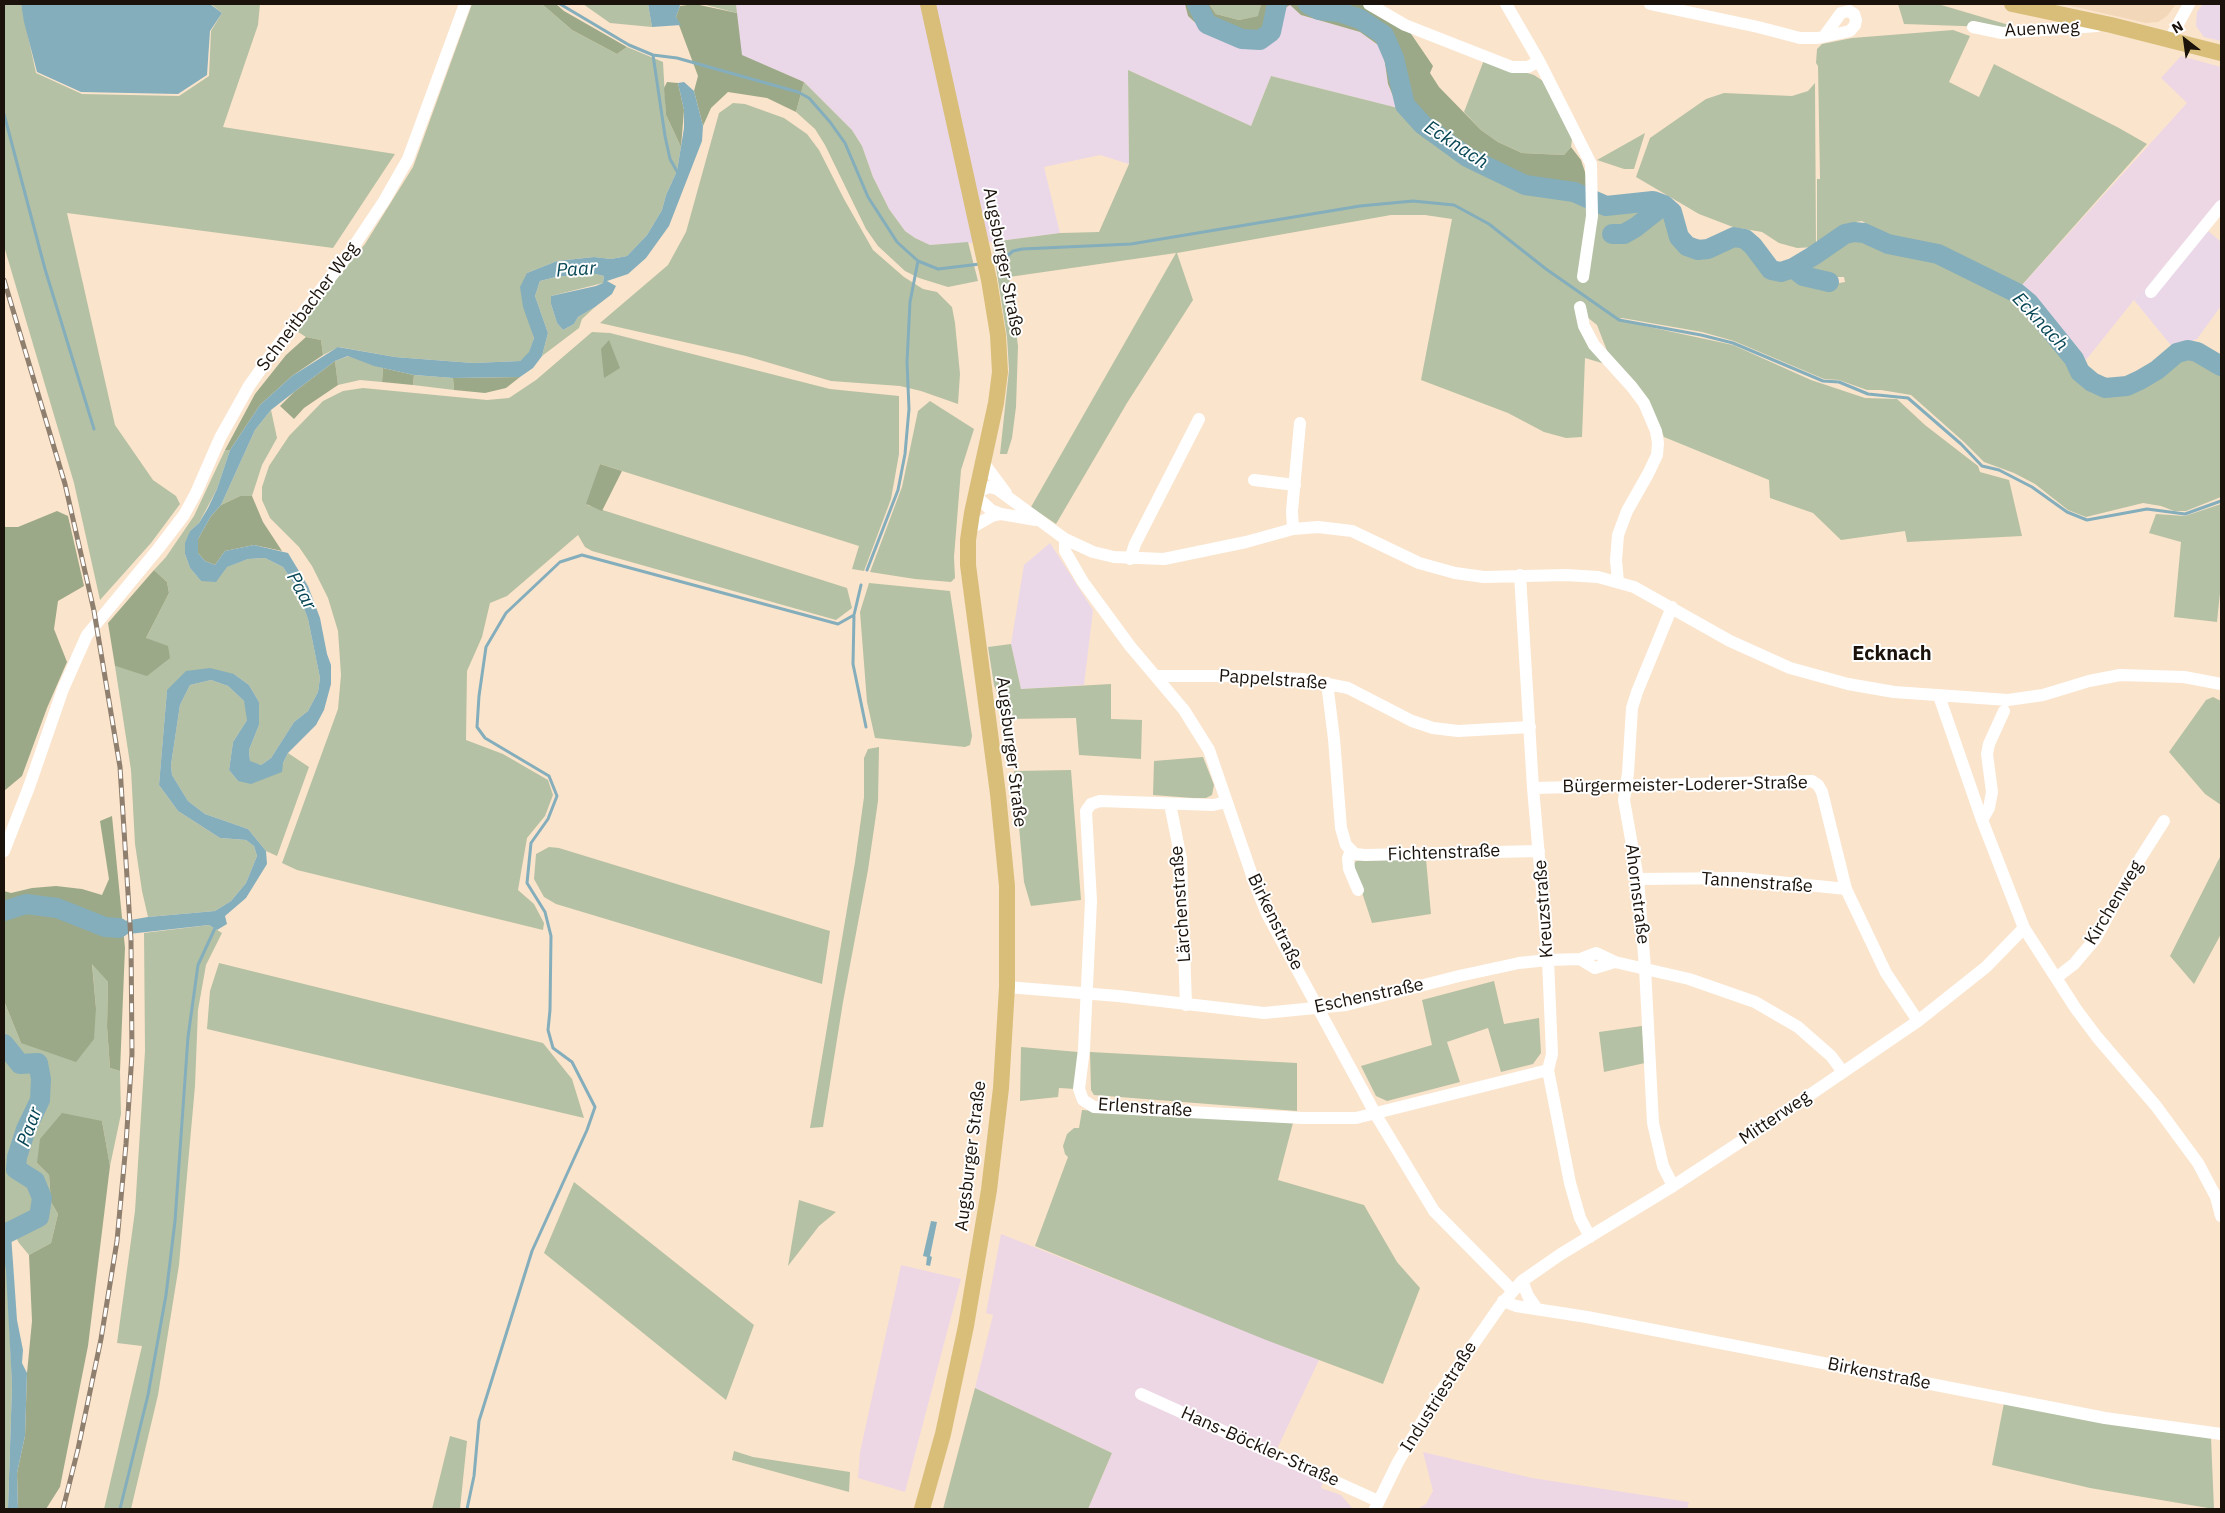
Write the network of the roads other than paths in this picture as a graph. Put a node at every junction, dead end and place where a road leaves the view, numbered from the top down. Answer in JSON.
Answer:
{"nodes":[{"id":1,"x":465,"y":4,"type":"edge"},
{"id":2,"x":928,"y":4,"type":"edge"},
{"id":3,"x":1369,"y":4,"type":"edge"},
{"id":4,"x":1506,"y":4,"type":"edge"},
{"id":5,"x":1650,"y":4,"type":"edge"},
{"id":6,"x":2012,"y":4,"type":"edge"},
{"id":7,"x":2190,"y":4,"type":"edge"},
{"id":8,"x":1850,"y":7,"type":"edge"},
{"id":9,"x":2111,"y":25,"type":"junction"},
{"id":10,"x":1973,"y":27,"type":"dead end"},
{"id":11,"x":1826,"y":35,"type":"junction"},
{"id":12,"x":2170,"y":39,"type":"junction"},
{"id":13,"x":2221,"y":53,"type":"edge"},
{"id":14,"x":1539,"y":61,"type":"junction"},
{"id":15,"x":2221,"y":206,"type":"edge"},
{"id":16,"x":1584,"y":277,"type":"dead end"},
{"id":17,"x":2151,"y":292,"type":"dead end"},
{"id":18,"x":1580,"y":307,"type":"dead end"},
{"id":19,"x":1199,"y":419,"type":"dead end"},
{"id":20,"x":1300,"y":423,"type":"dead end"},
{"id":21,"x":984,"y":462,"type":"junction"},
{"id":22,"x":1254,"y":480,"type":"dead end"},
{"id":23,"x":1295,"y":485,"type":"junction"},
{"id":24,"x":977,"y":492,"type":"junction"},
{"id":25,"x":1009,"y":497,"type":"junction"},
{"id":26,"x":1001,"y":514,"type":"junction"},
{"id":27,"x":1036,"y":520,"type":"junction"},
{"id":28,"x":1294,"y":528,"type":"junction"},
{"id":29,"x":970,"y":529,"type":"junction"},
{"id":30,"x":1065,"y":539,"type":"junction"},
{"id":31,"x":1130,"y":559,"type":"junction"},
{"id":32,"x":1520,"y":575,"type":"junction"},
{"id":33,"x":1618,"y":582,"type":"junction"},
{"id":34,"x":1672,"y":607,"type":"junction"},
{"id":35,"x":1156,"y":676,"type":"junction"},
{"id":36,"x":1327,"y":683,"type":"junction"},
{"id":37,"x":2221,"y":684,"type":"edge"},
{"id":38,"x":1939,"y":696,"type":"junction"},
{"id":39,"x":2004,"y":711,"type":"dead end"},
{"id":40,"x":1530,"y":727,"type":"junction"},
{"id":41,"x":1625,"y":785,"type":"junction"},
{"id":42,"x":1533,"y":788,"type":"junction"},
{"id":43,"x":1227,"y":802,"type":"junction"},
{"id":44,"x":1170,"y":804,"type":"junction"},
{"id":45,"x":1982,"y":820,"type":"junction"},
{"id":46,"x":2164,"y":821,"type":"dead end"},
{"id":47,"x":1351,"y":850,"type":"junction"},
{"id":48,"x":1539,"y":851,"type":"junction"},
{"id":49,"x":4,"y":852,"type":"edge"},
{"id":50,"x":1638,"y":879,"type":"junction"},
{"id":51,"x":1846,"y":889,"type":"junction"},
{"id":52,"x":1358,"y":890,"type":"dead end"},
{"id":53,"x":2024,"y":928,"type":"junction"},
{"id":54,"x":1548,"y":960,"type":"junction"},
{"id":55,"x":1645,"y":968,"type":"junction"},
{"id":56,"x":2056,"y":978,"type":"junction"},
{"id":57,"x":1007,"y":987,"type":"junction"},
{"id":58,"x":1086,"y":994,"type":"junction"},
{"id":59,"x":1186,"y":1004,"type":"junction"},
{"id":60,"x":1319,"y":1008,"type":"junction"},
{"id":61,"x":1918,"y":1021,"type":"junction"},
{"id":62,"x":1548,"y":1070,"type":"junction"},
{"id":63,"x":1843,"y":1072,"type":"junction"},
{"id":64,"x":1376,"y":1115,"type":"junction"},
{"id":65,"x":1673,"y":1186,"type":"junction"},
{"id":66,"x":2221,"y":1216,"type":"edge"},
{"id":67,"x":1590,"y":1237,"type":"junction"},
{"id":68,"x":1522,"y":1281,"type":"junction"},
{"id":69,"x":1512,"y":1290,"type":"junction"},
{"id":70,"x":1503,"y":1301,"type":"junction"},
{"id":71,"x":1537,"y":1309,"type":"junction"},
{"id":72,"x":1141,"y":1394,"type":"dead end"},
{"id":73,"x":2221,"y":1434,"type":"edge"},
{"id":74,"x":1376,"y":1505,"type":"edge"},
{"id":75,"x":922,"y":1509,"type":"edge"}],
"edges":[{"from":1,"to":49,"type":"street","name":"Schneitbacher Weg"},
{"from":2,"to":21,"type":"main road","name":"Augsburger Straße"},
{"from":3,"to":14,"type":"street"},
{"from":4,"to":14,"type":"street"},
{"from":5,"to":11,"type":"street"},
{"from":6,"to":9,"type":"main road"},
{"from":7,"to":12,"type":"street"},
{"from":8,"to":11,"type":"street"},
{"from":8,"to":11,"type":"street"},
{"from":9,"to":10,"type":"street","name":"Auenweg"},
{"from":9,"to":12,"type":"main road"},
{"from":12,"to":13,"type":"main road"},
{"from":14,"to":16,"type":"street"},
{"from":15,"to":17,"type":"street"},
{"from":18,"to":33,"type":"street"},
{"from":19,"to":31,"type":"street"},
{"from":20,"to":23,"type":"street"},
{"from":21,"to":24,"type":"main road","name":"Augsburger Straße"},
{"from":21,"to":25,"type":"street"},
{"from":22,"to":23,"type":"street"},
{"from":23,"to":28,"type":"street"},
{"from":24,"to":25,"type":"street"},
{"from":24,"to":26,"type":"street"},
{"from":24,"to":29,"type":"main road","name":"Augsburger Straße"},
{"from":25,"to":27,"type":"street"},
{"from":26,"to":27,"type":"street"},
{"from":26,"to":29,"type":"street"},
{"from":27,"to":30,"type":"street"},
{"from":28,"to":31,"type":"street"},
{"from":28,"to":32,"type":"street"},
{"from":29,"to":57,"type":"main road","name":"Augsburger Straße"},
{"from":30,"to":31,"type":"street"},
{"from":30,"to":35,"type":"street","name":"Birkenstraße"},
{"from":32,"to":33,"type":"street"},
{"from":32,"to":40,"type":"street","name":"Kreuzstraße"},
{"from":33,"to":34,"type":"street"},
{"from":34,"to":38,"type":"street"},
{"from":34,"to":41,"type":"street","name":"Ahornstraße"},
{"from":35,"to":36,"type":"street","name":"Pappelstraße"},
{"from":35,"to":43,"type":"street","name":"Birkenstraße"},
{"from":36,"to":40,"type":"street","name":"Pappelstraße"},
{"from":36,"to":47,"type":"street"},
{"from":37,"to":38,"type":"street"},
{"from":38,"to":45,"type":"street"},
{"from":39,"to":45,"type":"street"},
{"from":40,"to":42,"type":"street","name":"Kreuzstraße"},
{"from":41,"to":42,"type":"street","name":"Bürgermeister-Loderer-Straße"},
{"from":41,"to":50,"type":"street","name":"Ahornstraße"},
{"from":41,"to":51,"type":"street","name":"Bürgermeister-Loderer-Straße"},
{"from":42,"to":48,"type":"street","name":"Kreuzstraße"},
{"from":43,"to":44,"type":"street","name":"Erlenstraße"},
{"from":43,"to":60,"type":"street","name":"Birkenstraße"},
{"from":44,"to":58,"type":"street","name":"Erlenstraße"},
{"from":44,"to":59,"type":"street","name":"Lärchenstraße"},
{"from":45,"to":53,"type":"street"},
{"from":46,"to":56,"type":"street","name":"Kirchenweg"},
{"from":47,"to":48,"type":"street","name":"Fichtenstraße"},
{"from":47,"to":52,"type":"street"},
{"from":48,"to":54,"type":"street","name":"Kreuzstraße"},
{"from":50,"to":51,"type":"street","name":"Tannenstraße"},
{"from":50,"to":55,"type":"street","name":"Ahornstraße"},
{"from":51,"to":61,"type":"street","name":"Bürgermeister-Loderer-Straße"},
{"from":53,"to":56,"type":"street"},
{"from":53,"to":61,"type":"street","name":"Mitterweg"},
{"from":54,"to":55,"type":"street","name":"Eschenstraße"},
{"from":54,"to":60,"type":"street","name":"Eschenstraße"},
{"from":54,"to":62,"type":"street","name":"Kreuzstraße"},
{"from":55,"to":63,"type":"street","name":"Eschenstraße"},
{"from":55,"to":65,"type":"street","name":"Ahornstraße"},
{"from":56,"to":66,"type":"street"},
{"from":57,"to":58,"type":"street","name":"Eschenstraße"},
{"from":57,"to":75,"type":"main road","name":"Augsburger Straße"},
{"from":58,"to":59,"type":"street","name":"Eschenstraße"},
{"from":58,"to":64,"type":"street","name":"Erlenstraße"},
{"from":59,"to":60,"type":"street","name":"Eschenstraße"},
{"from":60,"to":64,"type":"street","name":"Birkenstraße"},
{"from":61,"to":63,"type":"street","name":"Mitterweg"},
{"from":62,"to":64,"type":"street","name":"Erlenstraße"},
{"from":62,"to":67,"type":"street","name":"Kreuzstraße"},
{"from":63,"to":65,"type":"street","name":"Mitterweg"},
{"from":64,"to":69,"type":"street","name":"Birkenstraße"},
{"from":65,"to":67,"type":"street","name":"Mitterweg"},
{"from":67,"to":68,"type":"street","name":"Mitterweg"},
{"from":68,"to":69,"type":"street","name":"Mitterweg"},
{"from":68,"to":71,"type":"street"},
{"from":69,"to":70,"type":"street","name":"Industriestraße"},
{"from":70,"to":71,"type":"street","name":"Birkenstraße"},
{"from":70,"to":74,"type":"street","name":"Industriestraße"},
{"from":71,"to":73,"type":"street","name":"Birkenstraße"},
{"from":72,"to":74,"type":"street","name":"Hans-Böckler-Straße"}]}
